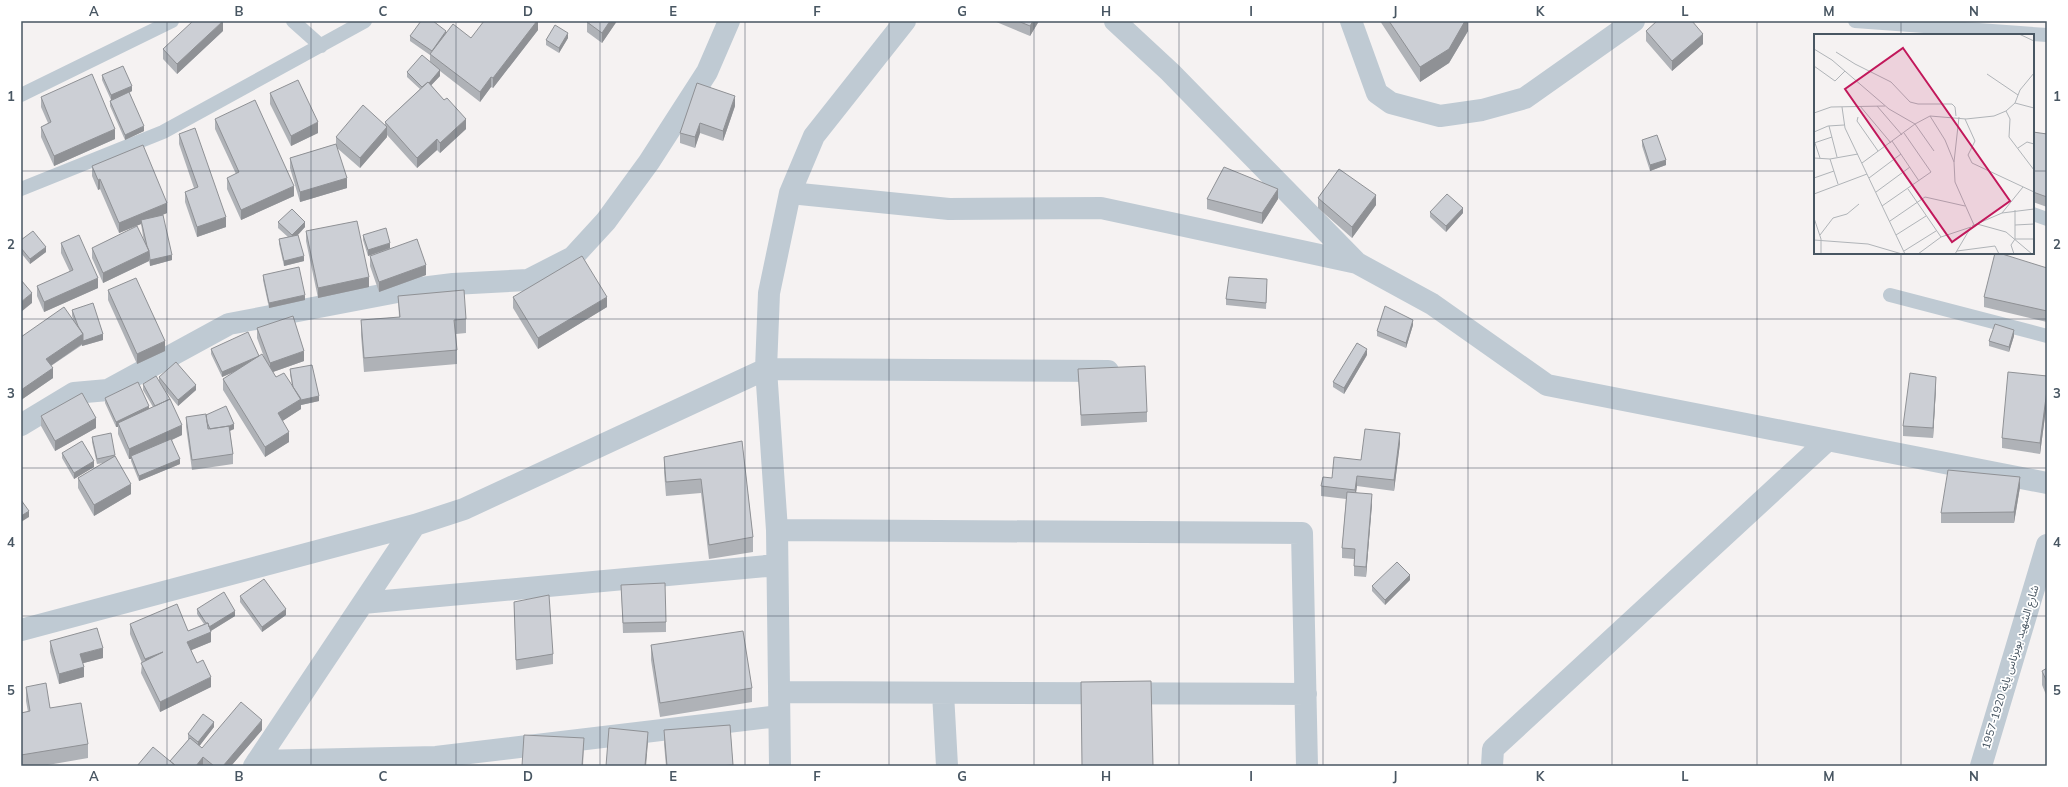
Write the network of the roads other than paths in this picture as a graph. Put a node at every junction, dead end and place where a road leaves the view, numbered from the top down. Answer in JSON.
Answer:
{"nodes":[{"id":1,"x":172,"y":21,"type":"edge"},
{"id":2,"x":293,"y":21,"type":"edge"},
{"id":3,"x":365,"y":21,"type":"edge"},
{"id":4,"x":729,"y":21,"type":"edge"},
{"id":5,"x":905,"y":21,"type":"edge"},
{"id":6,"x":1115,"y":21,"type":"edge"},
{"id":7,"x":1351,"y":21,"type":"edge"},
{"id":8,"x":1634,"y":21,"type":"edge"},
{"id":9,"x":1855,"y":21,"type":"edge"},
{"id":10,"x":2033,"y":34,"type":"edge"},
{"id":11,"x":2034,"y":34,"type":"edge"},
{"id":12,"x":2047,"y":35,"type":"edge"},
{"id":13,"x":321,"y":46,"type":"junction"},
{"id":14,"x":21,"y":95,"type":"edge"},
{"id":15,"x":21,"y":189,"type":"edge"},
{"id":16,"x":790,"y":193,"type":"junction"},
{"id":17,"x":2034,"y":214,"type":"edge"},
{"id":18,"x":2047,"y":219,"type":"edge"},
{"id":19,"x":1357,"y":263,"type":"junction"},
{"id":20,"x":1890,"y":295,"type":"dead end"},
{"id":21,"x":2047,"y":336,"type":"edge"},
{"id":22,"x":766,"y":369,"type":"junction"},
{"id":23,"x":1130,"y":372,"type":"edge"},
{"id":24,"x":21,"y":425,"type":"edge"},
{"id":25,"x":1828,"y":440,"type":"junction"},
{"id":26,"x":2047,"y":483,"type":"edge"},
{"id":27,"x":415,"y":525,"type":"junction"},
{"id":28,"x":777,"y":530,"type":"junction"},
{"id":29,"x":2047,"y":545,"type":"edge"},
{"id":30,"x":777,"y":565,"type":"junction"},
{"id":31,"x":363,"y":603,"type":"junction"},
{"id":32,"x":21,"y":630,"type":"edge"},
{"id":33,"x":779,"y":692,"type":"junction"},
{"id":34,"x":943,"y":693,"type":"junction"},
{"id":35,"x":1128,"y":693,"type":"junction"},
{"id":36,"x":1306,"y":694,"type":"junction"},
{"id":37,"x":1128,"y":715,"type":"edge"},
{"id":38,"x":780,"y":716,"type":"junction"},
{"id":39,"x":255,"y":764,"type":"edge"},
{"id":40,"x":780,"y":766,"type":"edge"},
{"id":41,"x":947,"y":766,"type":"edge"},
{"id":42,"x":1307,"y":766,"type":"edge"},
{"id":43,"x":1492,"y":766,"type":"edge"},
{"id":44,"x":1981,"y":766,"type":"edge"}],
"edges":[{"from":1,"to":14,"type":"lane"},
{"from":2,"to":13,"type":"lane"},
{"from":3,"to":13,"type":"lane"},
{"from":4,"to":24,"type":"street"},
{"from":5,"to":16,"type":"street"},
{"from":6,"to":19,"type":"street"},
{"from":7,"to":8,"type":"street"},
{"from":9,"to":10,"type":"lane"},
{"from":11,"to":12,"type":"lane"},
{"from":13,"to":15,"type":"lane"},
{"from":16,"to":19,"type":"street"},
{"from":16,"to":22,"type":"street"},
{"from":17,"to":18,"type":"lane"},
{"from":19,"to":25,"type":"street"},
{"from":20,"to":21,"type":"lane"},
{"from":22,"to":23,"type":"street"},
{"from":22,"to":27,"type":"street"},
{"from":22,"to":28,"type":"street"},
{"from":25,"to":26,"type":"street"},
{"from":25,"to":43,"type":"street"},
{"from":27,"to":31,"type":"street"},
{"from":27,"to":32,"type":"street"},
{"from":28,"to":30,"type":"street"},
{"from":28,"to":36,"type":"street"},
{"from":29,"to":44,"type":"street","name":"شارع الشهيد بوبرناس ياية 1920-1957"},
{"from":30,"to":31,"type":"street"},
{"from":30,"to":33,"type":"street"},
{"from":31,"to":39,"type":"street"},
{"from":33,"to":34,"type":"street"},
{"from":33,"to":38,"type":"street"},
{"from":34,"to":35,"type":"street"},
{"from":34,"to":41,"type":"street"},
{"from":35,"to":36,"type":"street"},
{"from":35,"to":37,"type":"street"},
{"from":36,"to":42,"type":"street"},
{"from":38,"to":39,"type":"street"},
{"from":38,"to":40,"type":"street"}]}
